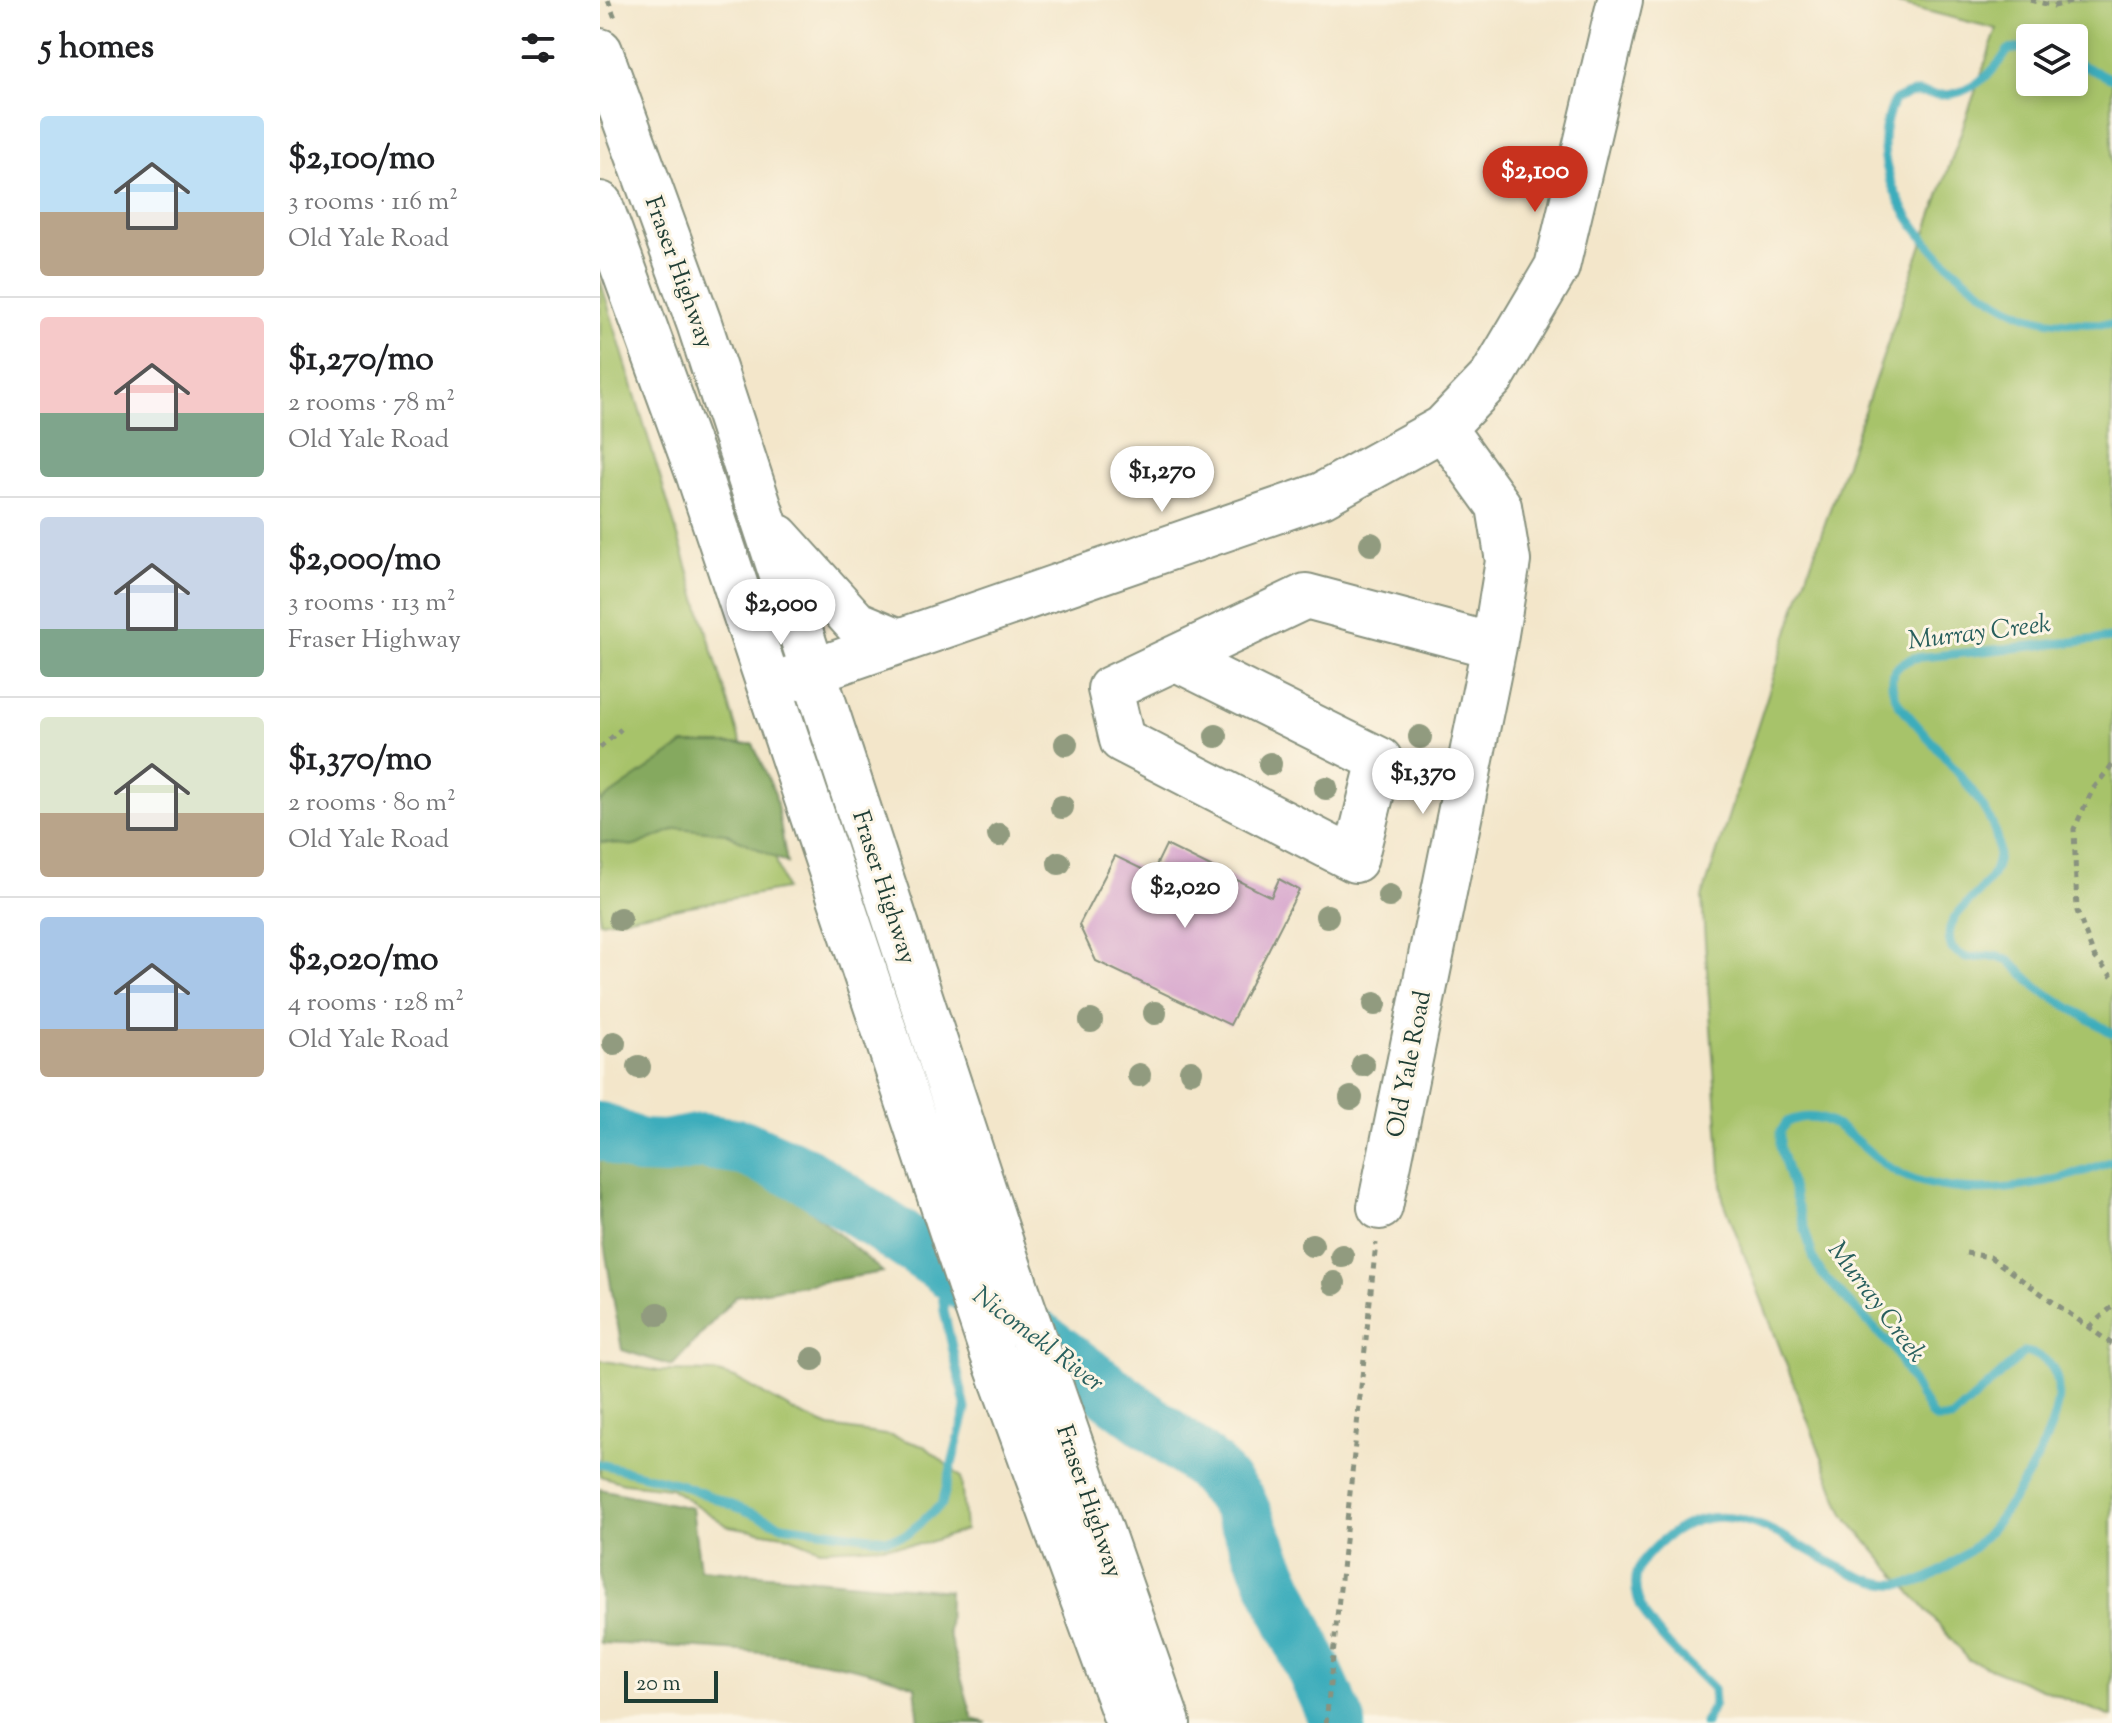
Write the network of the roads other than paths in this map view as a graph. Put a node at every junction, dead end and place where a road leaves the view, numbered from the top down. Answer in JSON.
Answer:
{"nodes":[{"id":1,"x":1620,"y":0,"type":"edge"},
{"id":2,"x":600,"y":51,"type":"edge"},
{"id":3,"x":600,"y":204,"type":"edge"},
{"id":4,"x":1443,"y":428,"type":"junction"},
{"id":5,"x":766,"y":523,"type":"junction"},
{"id":6,"x":899,"y":641,"type":"junction"},
{"id":7,"x":1494,"y":646,"type":"junction"},
{"id":8,"x":1175,"y":658,"type":"junction"},
{"id":9,"x":815,"y":670,"type":"junction"},
{"id":10,"x":770,"y":687,"type":"junction"},
{"id":11,"x":1380,"y":1207,"type":"road end"},
{"id":12,"x":1128,"y":1723,"type":"edge"},
{"id":13,"x":1168,"y":1723,"type":"edge"}],
"edges":[{"from":1,"to":4,"type":"main road"},
{"from":2,"to":5,"type":"main road","name":"Fraser Highway"},
{"from":3,"to":10,"type":"main road","name":"Fraser Highway"},
{"from":4,"to":6,"type":"main road"},
{"from":4,"to":7,"type":"main road","name":"Old Yale Road"},
{"from":5,"to":6,"type":"main road"},
{"from":5,"to":9,"type":"main road","name":"Fraser Highway"},
{"from":6,"to":9,"type":"main road"},
{"from":7,"to":8,"type":"main road"},
{"from":7,"to":11,"type":"main road","name":"Old Yale Road"},
{"from":8,"to":8,"type":"main road"},
{"from":9,"to":10,"type":"main road"},
{"from":9,"to":13,"type":"main road","name":"Fraser Highway"},
{"from":10,"to":12,"type":"main road","name":"Fraser Highway"}]}
